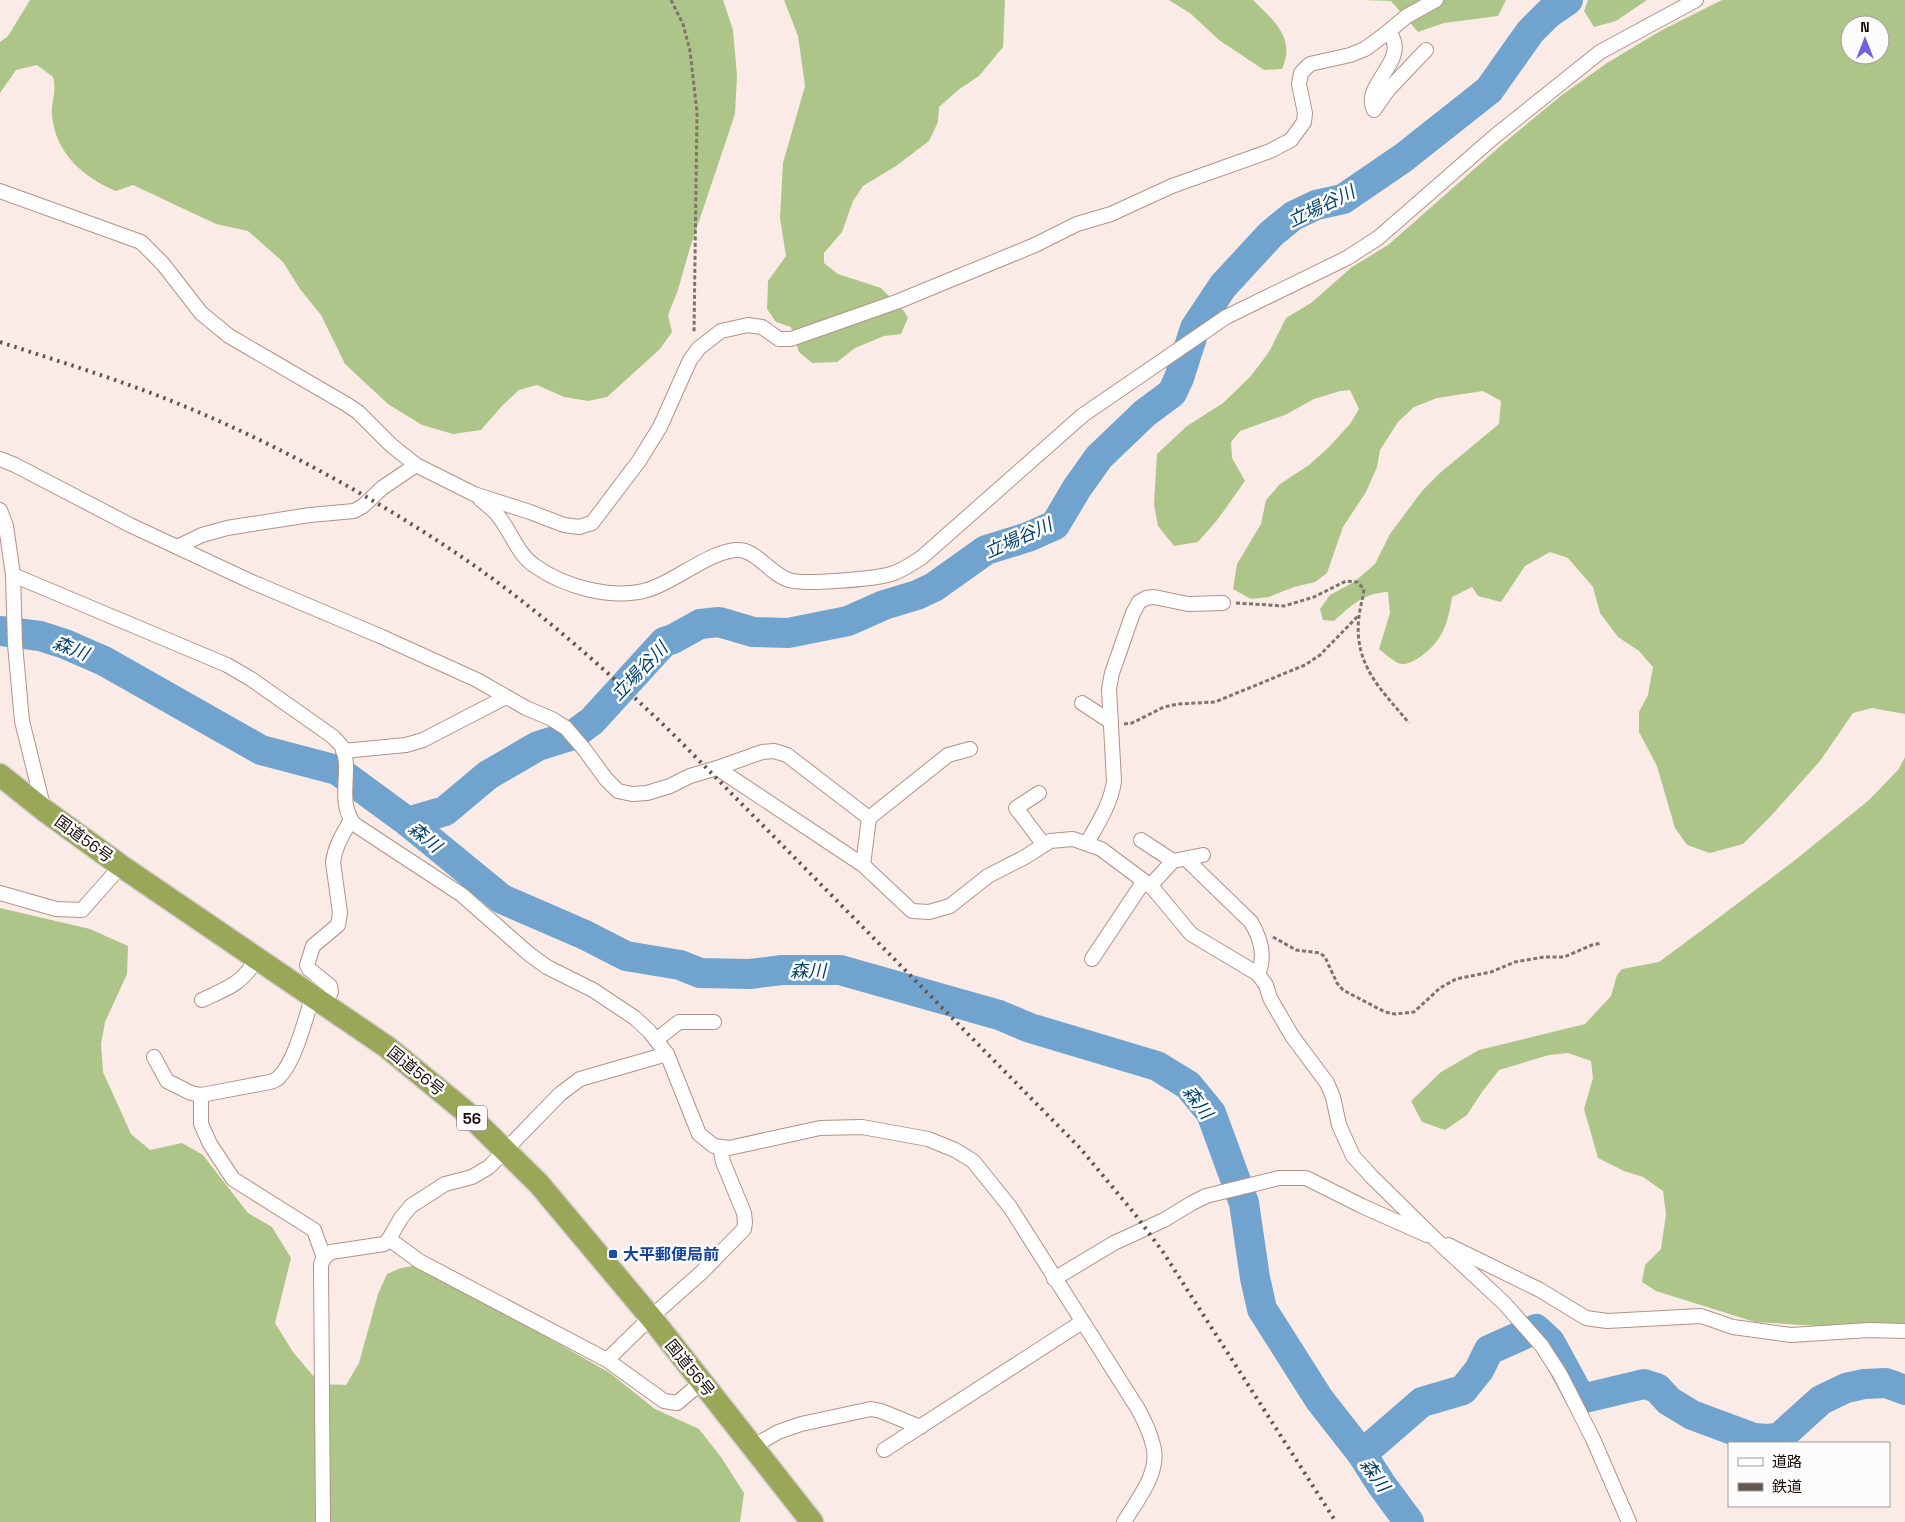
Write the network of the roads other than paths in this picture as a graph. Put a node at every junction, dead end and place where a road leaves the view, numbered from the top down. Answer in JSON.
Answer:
{"nodes":[{"id":1,"x":1436,"y":0,"type":"edge"},
{"id":2,"x":1696,"y":0,"type":"edge"},
{"id":3,"x":1384,"y":35,"type":"junction"},
{"id":4,"x":1426,"y":50,"type":"dead end"},
{"id":5,"x":0,"y":191,"type":"edge"},
{"id":6,"x":0,"y":459,"type":"edge"},
{"id":7,"x":416,"y":465,"type":"junction"},
{"id":8,"x":474,"y":494,"type":"junction"},
{"id":9,"x":0,"y":510,"type":"edge"},
{"id":10,"x":177,"y":548,"type":"junction"},
{"id":11,"x":8,"y":568,"type":"edge"},
{"id":12,"x":1223,"y":603,"type":"road end"},
{"id":13,"x":506,"y":697,"type":"junction"},
{"id":14,"x":1082,"y":703,"type":"dead end"},
{"id":15,"x":1111,"y":722,"type":"junction"},
{"id":16,"x":970,"y":749,"type":"dead end"},
{"id":17,"x":343,"y":751,"type":"junction"},
{"id":18,"x":717,"y":768,"type":"junction"},
{"id":19,"x":0,"y":775,"type":"edge"},
{"id":20,"x":1039,"y":793,"type":"dead end"},
{"id":21,"x":44,"y":810,"type":"junction"},
{"id":22,"x":869,"y":818,"type":"junction"},
{"id":23,"x":351,"y":820,"type":"junction"},
{"id":24,"x":1141,"y":840,"type":"dead end"},
{"id":25,"x":1087,"y":843,"type":"junction"},
{"id":26,"x":1044,"y":845,"type":"junction"},
{"id":27,"x":1203,"y":855,"type":"dead end"},
{"id":28,"x":1180,"y":860,"type":"junction"},
{"id":29,"x":863,"y":865,"type":"junction"},
{"id":30,"x":121,"y":866,"type":"junction"},
{"id":31,"x":1147,"y":884,"type":"junction"},
{"id":32,"x":0,"y":893,"type":"edge"},
{"id":33,"x":258,"y":958,"type":"junction"},
{"id":34,"x":1092,"y":959,"type":"dead end"},
{"id":35,"x":1258,"y":974,"type":"junction"},
{"id":36,"x":319,"y":999,"type":"junction"},
{"id":37,"x":202,"y":1000,"type":"dead end"},
{"id":38,"x":714,"y":1022,"type":"dead end"},
{"id":39,"x":656,"y":1040,"type":"junction"},
{"id":40,"x":667,"y":1054,"type":"junction"},
{"id":41,"x":154,"y":1056,"type":"dead end"},
{"id":42,"x":201,"y":1095,"type":"junction"},
{"id":43,"x":720,"y":1147,"type":"junction"},
{"id":44,"x":506,"y":1151,"type":"junction"},
{"id":45,"x":389,"y":1239,"type":"junction"},
{"id":46,"x":1435,"y":1239,"type":"junction"},
{"id":47,"x":324,"y":1258,"type":"junction"},
{"id":48,"x":1054,"y":1279,"type":"junction"},
{"id":49,"x":650,"y":1318,"type":"junction"},
{"id":50,"x":1082,"y":1322,"type":"junction"},
{"id":51,"x":1905,"y":1331,"type":"edge"},
{"id":52,"x":607,"y":1360,"type":"junction"},
{"id":53,"x":702,"y":1382,"type":"junction"},
{"id":54,"x":920,"y":1427,"type":"junction"},
{"id":55,"x":752,"y":1447,"type":"junction"},
{"id":56,"x":884,"y":1450,"type":"dead end"},
{"id":57,"x":323,"y":1522,"type":"edge"},
{"id":58,"x":812,"y":1522,"type":"edge"},
{"id":59,"x":1124,"y":1522,"type":"edge"},
{"id":60,"x":1629,"y":1522,"type":"edge"}],
"edges":[{"from":1,"to":3,"type":"street"},
{"from":2,"to":8,"type":"street"},
{"from":3,"to":4,"type":"street"},
{"from":3,"to":8,"type":"street"},
{"from":5,"to":7,"type":"street"},
{"from":6,"to":10,"type":"street"},
{"from":7,"to":8,"type":"street"},
{"from":7,"to":10,"type":"street"},
{"from":9,"to":11,"type":"street"},
{"from":10,"to":13,"type":"street"},
{"from":11,"to":17,"type":"street"},
{"from":11,"to":21,"type":"street"},
{"from":12,"to":15,"type":"street"},
{"from":13,"to":17,"type":"street"},
{"from":13,"to":18,"type":"street"},
{"from":14,"to":15,"type":"street"},
{"from":15,"to":25,"type":"street"},
{"from":16,"to":22,"type":"street"},
{"from":17,"to":23,"type":"street"},
{"from":18,"to":22,"type":"street"},
{"from":18,"to":29,"type":"street"},
{"from":19,"to":21,"type":"highway","name":"国道56号","number":"56"},
{"from":20,"to":26,"type":"street"},
{"from":21,"to":30,"type":"highway","name":"国道56号","number":"56"},
{"from":22,"to":29,"type":"street"},
{"from":23,"to":36,"type":"street"},
{"from":23,"to":39,"type":"street"},
{"from":24,"to":28,"type":"street"},
{"from":25,"to":26,"type":"street"},
{"from":25,"to":31,"type":"street"},
{"from":26,"to":29,"type":"street"},
{"from":27,"to":28,"type":"street"},
{"from":28,"to":31,"type":"street"},
{"from":28,"to":35,"type":"street"},
{"from":30,"to":32,"type":"street"},
{"from":30,"to":33,"type":"highway","name":"国道56号","number":"56"},
{"from":31,"to":34,"type":"street"},
{"from":31,"to":35,"type":"street"},
{"from":33,"to":36,"type":"highway","name":"国道56号","number":"56"},
{"from":33,"to":37,"type":"street"},
{"from":35,"to":46,"type":"street"},
{"from":36,"to":42,"type":"street"},
{"from":36,"to":44,"type":"highway","name":"国道56号","number":"56"},
{"from":38,"to":39,"type":"street"},
{"from":39,"to":40,"type":"street"},
{"from":40,"to":43,"type":"street"},
{"from":40,"to":44,"type":"street"},
{"from":41,"to":42,"type":"street"},
{"from":42,"to":47,"type":"street"},
{"from":43,"to":48,"type":"street"},
{"from":43,"to":49,"type":"street"},
{"from":44,"to":45,"type":"street"},
{"from":44,"to":49,"type":"highway","name":"国道56号","number":"56"},
{"from":45,"to":47,"type":"street"},
{"from":45,"to":52,"type":"street"},
{"from":46,"to":48,"type":"street"},
{"from":46,"to":51,"type":"street"},
{"from":46,"to":60,"type":"street"},
{"from":47,"to":57,"type":"street"},
{"from":48,"to":50,"type":"street"},
{"from":49,"to":52,"type":"street"},
{"from":49,"to":53,"type":"highway","name":"国道56号","number":"56"},
{"from":50,"to":54,"type":"street"},
{"from":50,"to":59,"type":"street"},
{"from":52,"to":53,"type":"street"},
{"from":53,"to":55,"type":"highway","name":"国道56号","number":"56"},
{"from":54,"to":55,"type":"street"},
{"from":54,"to":56,"type":"street"},
{"from":55,"to":58,"type":"highway","name":"国道56号","number":"56"}]}
